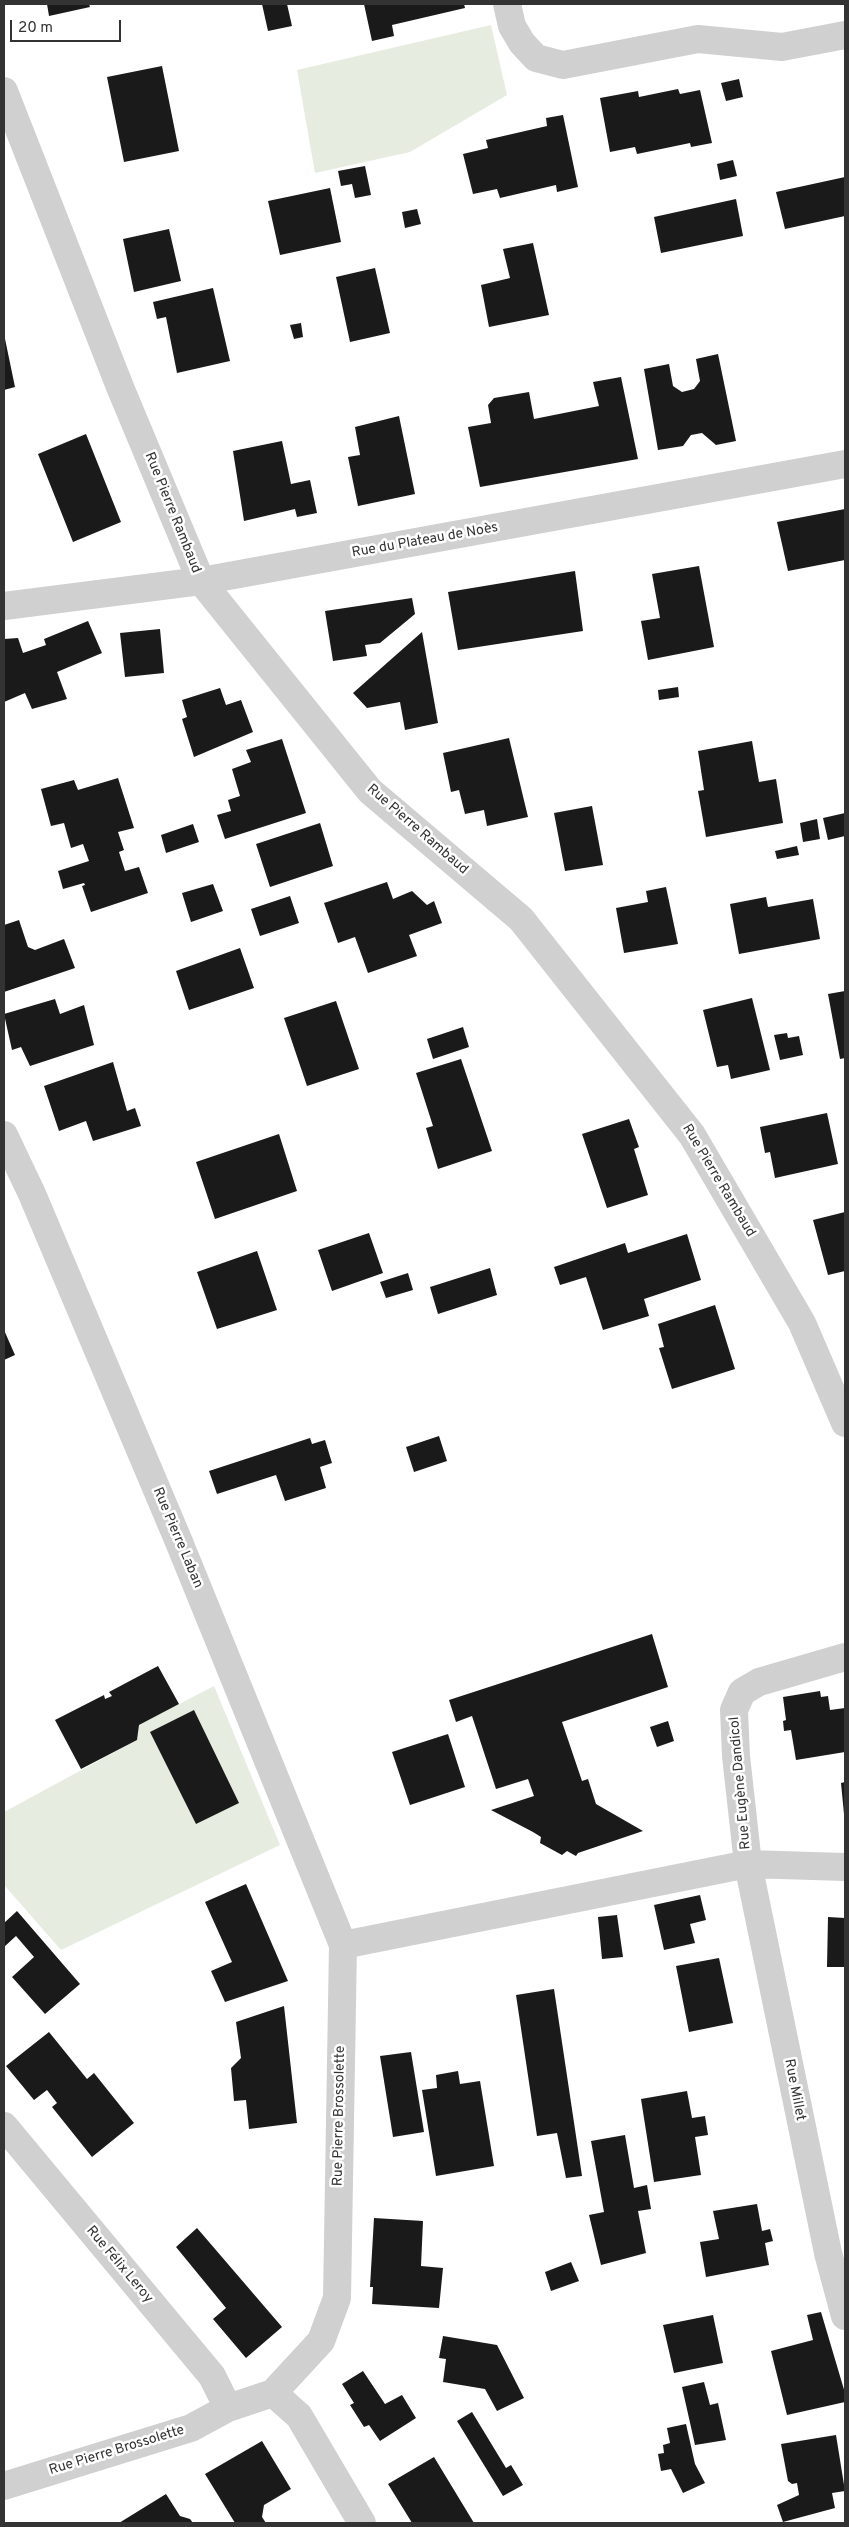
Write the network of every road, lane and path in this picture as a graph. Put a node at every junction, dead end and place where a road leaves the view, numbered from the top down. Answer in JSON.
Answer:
{"nodes":[{"id":1,"x":507,"y":4,"type":"edge"},
{"id":2,"x":845,"y":35,"type":"edge"},
{"id":3,"x":4,"y":91,"type":"edge"},
{"id":4,"x":845,"y":464,"type":"edge"},
{"id":5,"x":201,"y":581,"type":"junction"},
{"id":6,"x":4,"y":606,"type":"edge"},
{"id":7,"x":4,"y":1135,"type":"edge"},
{"id":8,"x":845,"y":1423,"type":"edge"},
{"id":9,"x":845,"y":1657,"type":"edge"},
{"id":10,"x":748,"y":1864,"type":"junction"},
{"id":11,"x":845,"y":1867,"type":"edge"},
{"id":12,"x":343,"y":1945,"type":"junction"},
{"id":13,"x":4,"y":2126,"type":"edge"},
{"id":14,"x":845,"y":2316,"type":"edge"},
{"id":15,"x":273,"y":2393,"type":"junction"},
{"id":16,"x":228,"y":2408,"type":"junction"},
{"id":17,"x":4,"y":2486,"type":"edge"},
{"id":18,"x":362,"y":2523,"type":"edge"}],
"edges":[{"from":1,"to":2,"type":"street"},
{"from":3,"to":5,"type":"street","name":"Rue Pierre Rambaud"},
{"from":4,"to":5,"type":"street","name":"Rue du Plateau de Noès"},
{"from":5,"to":6,"type":"street","name":"Rue du Plateau de Noès"},
{"from":5,"to":8,"type":"street","name":"Rue Pierre Rambaud"},
{"from":7,"to":12,"type":"street","name":"Rue Pierre Laban"},
{"from":9,"to":10,"type":"street","name":"Rue Eugène Dandicol"},
{"from":10,"to":11,"type":"street"},
{"from":10,"to":12,"type":"street"},
{"from":10,"to":14,"type":"street","name":"Rue Millet"},
{"from":12,"to":15,"type":"street","name":"Rue Pierre Brossolette"},
{"from":13,"to":16,"type":"street","name":"Rue Félix Leroy"},
{"from":15,"to":16,"type":"street","name":"Rue Pierre Brossolette"},
{"from":15,"to":18,"type":"street"},
{"from":16,"to":17,"type":"street","name":"Rue Pierre Brossolette"}]}
